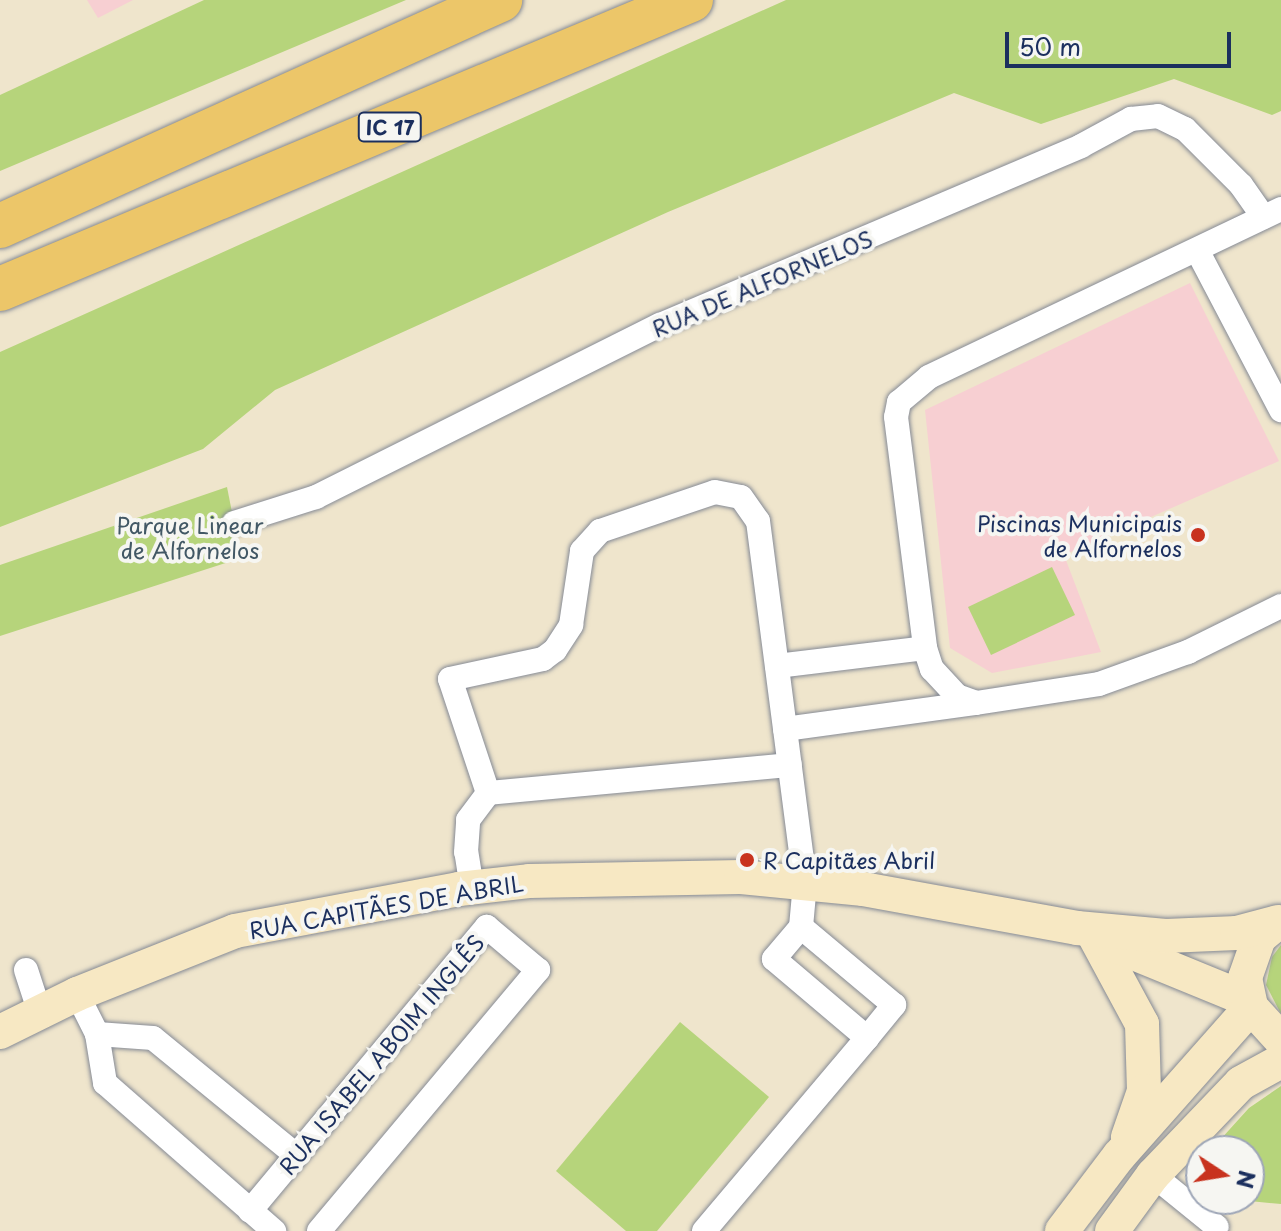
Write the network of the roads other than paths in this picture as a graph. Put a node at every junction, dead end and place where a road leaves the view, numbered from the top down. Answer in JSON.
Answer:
{"nodes":[{"id":1,"x":500,"y":0,"type":"edge"},
{"id":2,"x":691,"y":0,"type":"edge"},
{"id":3,"x":66,"y":198,"type":"junction"},
{"id":4,"x":0,"y":209,"type":"edge"},
{"id":5,"x":1272,"y":213,"type":"edge"},
{"id":6,"x":0,"y":226,"type":"edge"},
{"id":7,"x":1197,"y":250,"type":"junction"},
{"id":8,"x":89,"y":251,"type":"junction"},
{"id":9,"x":0,"y":289,"type":"edge"},
{"id":10,"x":0,"y":311,"type":"edge"},
{"id":11,"x":1281,"y":410,"type":"edge"},
{"id":12,"x":234,"y":523,"type":"dead end"},
{"id":13,"x":1281,"y":606,"type":"edge"},
{"id":14,"x":925,"y":648,"type":"junction"},
{"id":15,"x":777,"y":666,"type":"junction"},
{"id":16,"x":976,"y":703,"type":"junction"},
{"id":17,"x":785,"y":729,"type":"junction"},
{"id":18,"x":790,"y":765,"type":"junction"},
{"id":19,"x":488,"y":793,"type":"junction"},
{"id":20,"x":805,"y":883,"type":"junction"},
{"id":21,"x":479,"y":887,"type":"junction"},
{"id":22,"x":1278,"y":922,"type":"edge"},
{"id":23,"x":487,"y":927,"type":"junction"},
{"id":24,"x":801,"y":927,"type":"junction"},
{"id":25,"x":1086,"y":932,"type":"junction"},
{"id":26,"x":26,"y":970,"type":"dead end"},
{"id":27,"x":77,"y":994,"type":"junction"},
{"id":28,"x":1249,"y":1003,"type":"junction"},
{"id":29,"x":39,"y":1010,"type":"junction"},
{"id":30,"x":0,"y":1032,"type":"edge"},
{"id":31,"x":97,"y":1034,"type":"junction"},
{"id":32,"x":867,"y":1038,"type":"junction"},
{"id":33,"x":1281,"y":1040,"type":"edge"},
{"id":34,"x":1281,"y":1061,"type":"edge"},
{"id":35,"x":296,"y":1155,"type":"junction"},
{"id":36,"x":1119,"y":1156,"type":"junction"},
{"id":37,"x":1153,"y":1175,"type":"junction"},
{"id":38,"x":250,"y":1211,"type":"junction"},
{"id":39,"x":1217,"y":1227,"type":"dead end"},
{"id":40,"x":274,"y":1231,"type":"edge"},
{"id":41,"x":319,"y":1231,"type":"edge"},
{"id":42,"x":704,"y":1231,"type":"edge"},
{"id":43,"x":1062,"y":1231,"type":"edge"},
{"id":44,"x":1112,"y":1231,"type":"edge"}],
"edges":[{"from":1,"to":3,"type":"highway"},
{"from":2,"to":8,"type":"highway","number":"IC 17"},
{"from":3,"to":4,"type":"highway"},
{"from":3,"to":6,"type":"highway"},
{"from":5,"to":7,"type":"street"},
{"from":5,"to":12,"type":"street","name":"RUA DE ALFORNELOS"},
{"from":7,"to":11,"type":"street"},
{"from":7,"to":14,"type":"street"},
{"from":8,"to":9,"type":"highway","number":"IC 17"},
{"from":8,"to":10,"type":"highway"},
{"from":13,"to":16,"type":"street"},
{"from":14,"to":15,"type":"street"},
{"from":14,"to":16,"type":"street"},
{"from":15,"to":17,"type":"street"},
{"from":15,"to":19,"type":"street"},
{"from":16,"to":17,"type":"street"},
{"from":17,"to":18,"type":"street"},
{"from":18,"to":19,"type":"street"},
{"from":18,"to":20,"type":"street"},
{"from":19,"to":21,"type":"street"},
{"from":20,"to":21,"type":"street","name":"RUA CAPITÃES DE ABRIL"},
{"from":20,"to":24,"type":"street"},
{"from":20,"to":25,"type":"street","name":"RUA CAPITÃES DE ABRIL"},
{"from":21,"to":23,"type":"street"},
{"from":21,"to":27,"type":"street","name":"RUA CAPITÃES DE ABRIL"},
{"from":22,"to":25,"type":"street","name":"RUA CAPITÃES DE ABRIL"},
{"from":22,"to":28,"type":"street"},
{"from":23,"to":35,"type":"street","name":"RUA ISABEL ABOIM INGLÊS"},
{"from":23,"to":41,"type":"street","name":"RUA ISABEL ABOIM INGLÊS"},
{"from":24,"to":32,"type":"street"},
{"from":24,"to":32,"type":"street"},
{"from":25,"to":28,"type":"street","name":"RUA CAPITÃES DE ABRIL"},
{"from":25,"to":36,"type":"street"},
{"from":26,"to":29,"type":"street"},
{"from":27,"to":29,"type":"street","name":"RUA CAPITÃES DE ABRIL"},
{"from":27,"to":31,"type":"street"},
{"from":28,"to":33,"type":"street"},
{"from":28,"to":36,"type":"street"},
{"from":29,"to":30,"type":"street","name":"RUA CAPITÃES DE ABRIL"},
{"from":31,"to":35,"type":"street"},
{"from":31,"to":38,"type":"street"},
{"from":32,"to":42,"type":"street"},
{"from":34,"to":37,"type":"street"},
{"from":35,"to":38,"type":"street","name":"RUA ISABEL ABOIM INGLÊS"},
{"from":36,"to":43,"type":"street"},
{"from":37,"to":39,"type":"street"},
{"from":37,"to":44,"type":"street"},
{"from":38,"to":40,"type":"street"}]}
